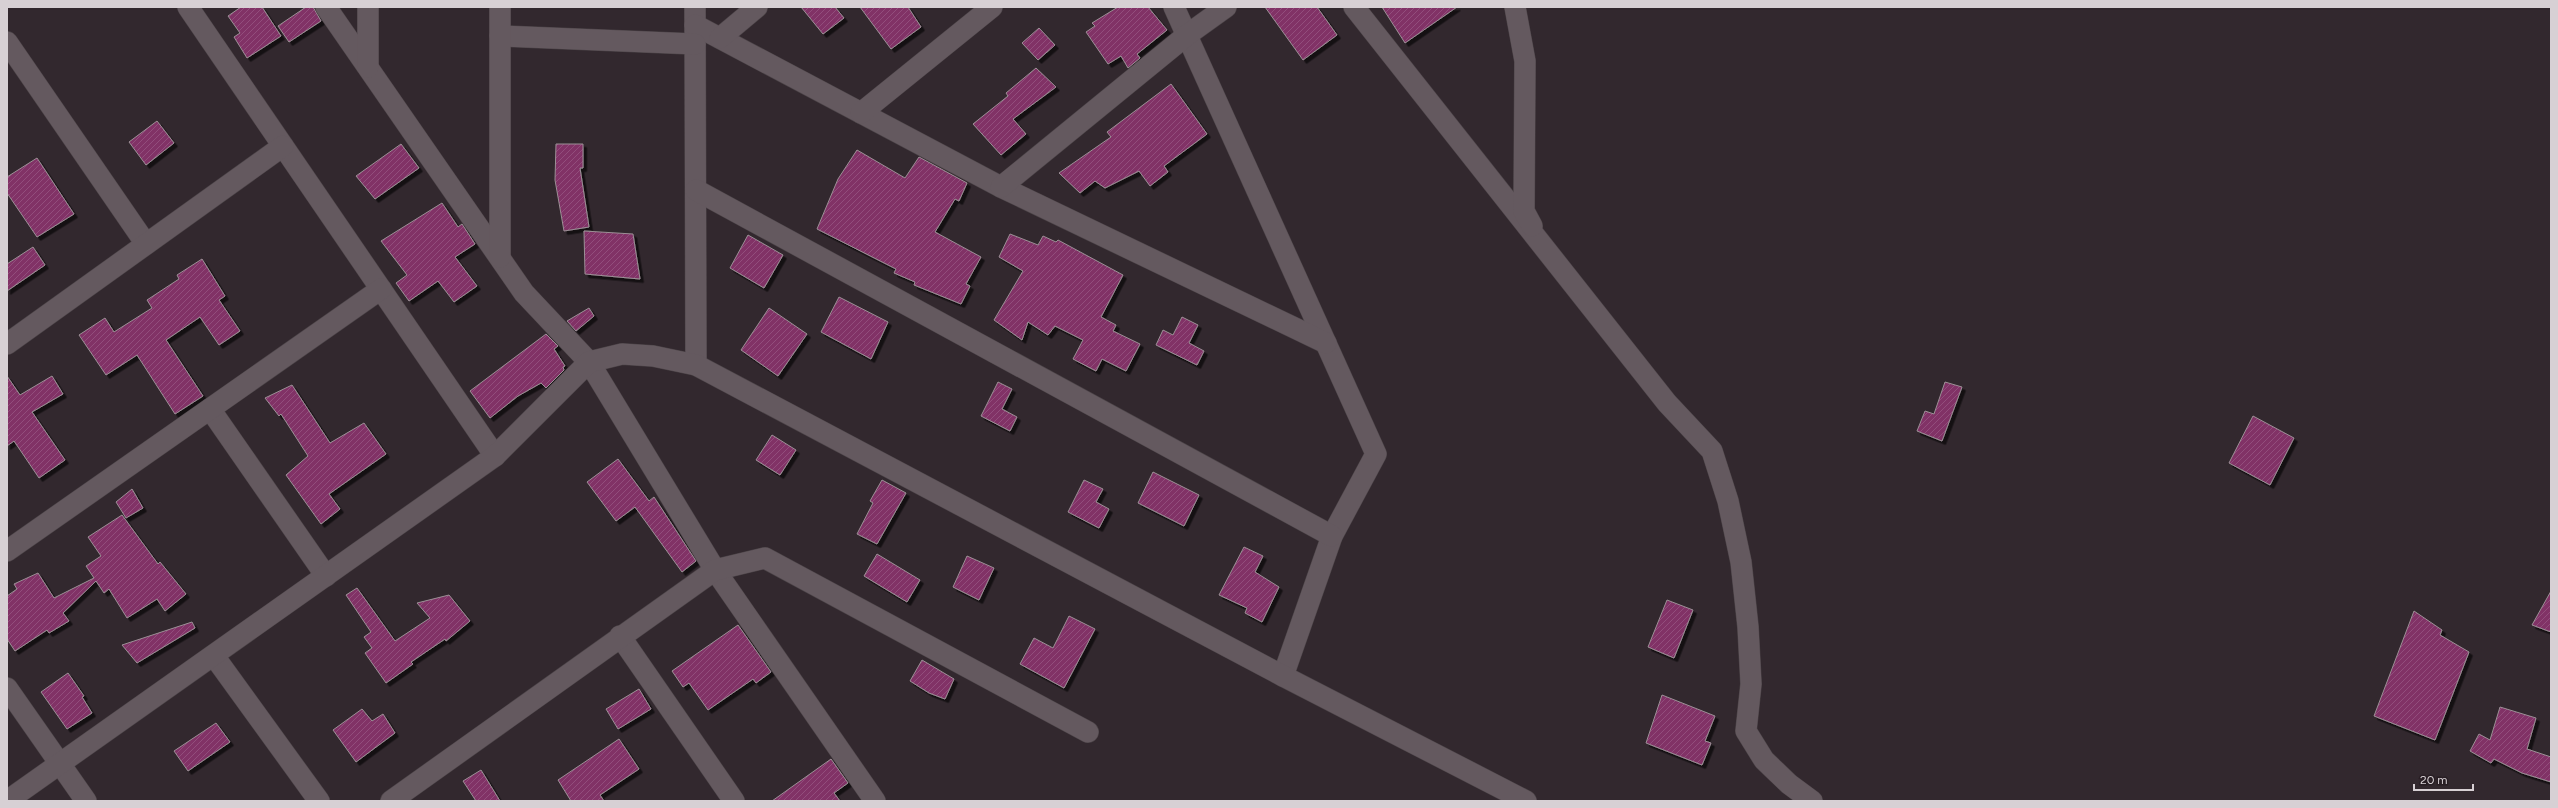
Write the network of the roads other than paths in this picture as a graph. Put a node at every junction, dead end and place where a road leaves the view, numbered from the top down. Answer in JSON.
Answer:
{"nodes":[{"id":1,"x":188,"y":7,"type":"edge"},
{"id":2,"x":326,"y":7,"type":"edge"},
{"id":3,"x":368,"y":7,"type":"edge"},
{"id":4,"x":500,"y":7,"type":"edge"},
{"id":5,"x":757,"y":7,"type":"edge"},
{"id":6,"x":992,"y":7,"type":"edge"},
{"id":7,"x":1174,"y":7,"type":"edge"},
{"id":8,"x":1226,"y":7,"type":"edge"},
{"id":9,"x":1354,"y":7,"type":"edge"},
{"id":10,"x":1515,"y":7,"type":"edge"},
{"id":11,"x":695,"y":25,"type":"edge"},
{"id":12,"x":1187,"y":35,"type":"junction"},
{"id":13,"x":500,"y":36,"type":"junction"},
{"id":14,"x":720,"y":38,"type":"junction"},
{"id":15,"x":7,"y":42,"type":"edge"},
{"id":16,"x":368,"y":67,"type":"junction"},
{"id":17,"x":861,"y":113,"type":"junction"},
{"id":18,"x":283,"y":146,"type":"junction"},
{"id":19,"x":1001,"y":187,"type":"junction"},
{"id":20,"x":696,"y":190,"type":"junction"},
{"id":21,"x":1540,"y":242,"type":"junction"},
{"id":22,"x":146,"y":244,"type":"junction"},
{"id":23,"x":500,"y":257,"type":"junction"},
{"id":24,"x":381,"y":289,"type":"junction"},
{"id":25,"x":1326,"y":343,"type":"junction"},
{"id":26,"x":7,"y":344,"type":"edge"},
{"id":27,"x":590,"y":362,"type":"junction"},
{"id":28,"x":696,"y":365,"type":"junction"},
{"id":29,"x":210,"y":409,"type":"junction"},
{"id":30,"x":495,"y":456,"type":"junction"},
{"id":31,"x":1332,"y":536,"type":"junction"},
{"id":32,"x":7,"y":551,"type":"edge"},
{"id":33,"x":715,"y":570,"type":"junction"},
{"id":34,"x":326,"y":576,"type":"junction"},
{"id":35,"x":620,"y":636,"type":"junction"},
{"id":36,"x":214,"y":656,"type":"junction"},
{"id":37,"x":1283,"y":676,"type":"junction"},
{"id":38,"x":7,"y":688,"type":"edge"},
{"id":39,"x":1088,"y":732,"type":"dead end"},
{"id":40,"x":62,"y":764,"type":"junction"},
{"id":41,"x":7,"y":801,"type":"edge"},
{"id":42,"x":86,"y":801,"type":"edge"},
{"id":43,"x":319,"y":801,"type":"edge"},
{"id":44,"x":391,"y":801,"type":"edge"},
{"id":45,"x":734,"y":801,"type":"edge"},
{"id":46,"x":875,"y":801,"type":"edge"},
{"id":47,"x":1526,"y":801,"type":"edge"},
{"id":48,"x":1812,"y":801,"type":"edge"}],
"edges":[{"from":1,"to":18,"type":"street"},
{"from":2,"to":16,"type":"street"},
{"from":3,"to":16,"type":"street"},
{"from":4,"to":13,"type":"street"},
{"from":5,"to":14,"type":"street"},
{"from":6,"to":17,"type":"street"},
{"from":7,"to":12,"type":"street"},
{"from":8,"to":12,"type":"street"},
{"from":9,"to":21,"type":"street"},
{"from":10,"to":21,"type":"street"},
{"from":11,"to":13,"type":"street"},
{"from":11,"to":14,"type":"street"},
{"from":11,"to":20,"type":"street"},
{"from":12,"to":19,"type":"street"},
{"from":12,"to":25,"type":"street"},
{"from":13,"to":23,"type":"street"},
{"from":14,"to":17,"type":"street"},
{"from":15,"to":22,"type":"street"},
{"from":16,"to":23,"type":"street"},
{"from":17,"to":19,"type":"street"},
{"from":18,"to":22,"type":"street"},
{"from":18,"to":24,"type":"street"},
{"from":19,"to":25,"type":"street"},
{"from":20,"to":28,"type":"street"},
{"from":20,"to":31,"type":"street"},
{"from":21,"to":48,"type":"street"},
{"from":22,"to":26,"type":"street"},
{"from":23,"to":27,"type":"street"},
{"from":24,"to":29,"type":"street"},
{"from":24,"to":30,"type":"street"},
{"from":25,"to":31,"type":"street"},
{"from":27,"to":28,"type":"street"},
{"from":27,"to":30,"type":"street"},
{"from":27,"to":33,"type":"street"},
{"from":28,"to":37,"type":"street"},
{"from":29,"to":32,"type":"street"},
{"from":29,"to":34,"type":"street"},
{"from":30,"to":34,"type":"street"},
{"from":31,"to":37,"type":"street"},
{"from":33,"to":35,"type":"street"},
{"from":33,"to":39,"type":"street"},
{"from":33,"to":46,"type":"street"},
{"from":34,"to":36,"type":"street"},
{"from":35,"to":44,"type":"street"},
{"from":35,"to":45,"type":"street"},
{"from":36,"to":40,"type":"street"},
{"from":36,"to":43,"type":"street"},
{"from":37,"to":47,"type":"street"},
{"from":38,"to":40,"type":"street"},
{"from":40,"to":41,"type":"street"},
{"from":40,"to":42,"type":"street"}]}
